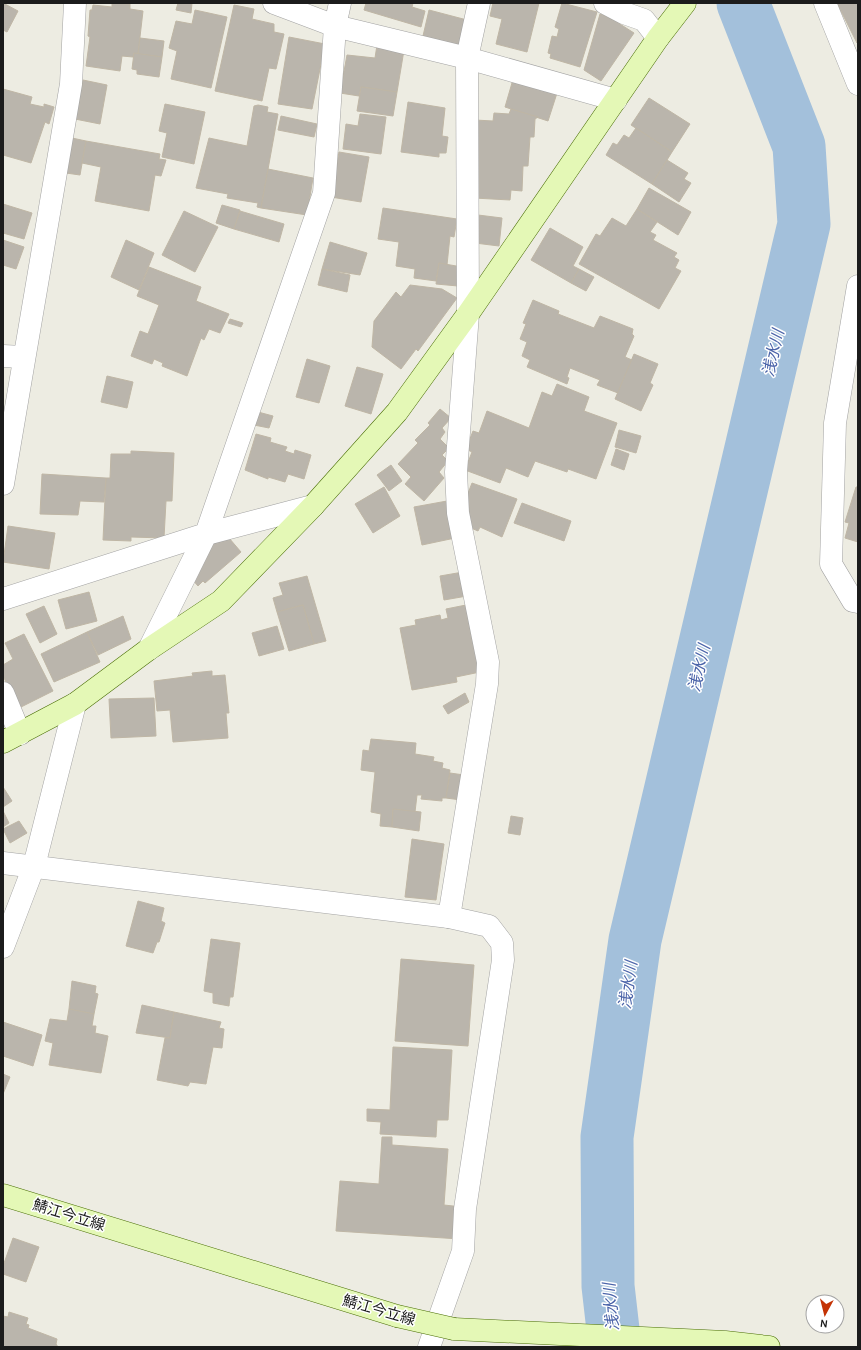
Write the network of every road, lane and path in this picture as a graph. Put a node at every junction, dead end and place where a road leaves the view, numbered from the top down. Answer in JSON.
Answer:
{"nodes":[{"id":1,"x":75,"y":3,"type":"edge"},
{"id":2,"x":274,"y":3,"type":"edge"},
{"id":3,"x":340,"y":3,"type":"edge"},
{"id":4,"x":479,"y":3,"type":"edge"},
{"id":5,"x":605,"y":3,"type":"edge"},
{"id":6,"x":685,"y":3,"type":"edge"},
{"id":7,"x":825,"y":3,"type":"edge"},
{"id":8,"x":335,"y":26,"type":"junction"},
{"id":9,"x":662,"y":33,"type":"junction"},
{"id":10,"x":467,"y":58,"type":"junction"},
{"id":11,"x":858,"y":81,"type":"edge"},
{"id":12,"x":858,"y":84,"type":"edge"},
{"id":13,"x":616,"y":100,"type":"junction"},
{"id":14,"x":858,"y":286,"type":"edge"},
{"id":15,"x":468,"y":314,"type":"junction"},
{"id":16,"x":13,"y":357,"type":"edge"},
{"id":17,"x":3,"y":484,"type":"edge"},
{"id":18,"x":313,"y":506,"type":"junction"},
{"id":19,"x":206,"y":534,"type":"junction"},
{"id":20,"x":3,"y":599,"type":"edge"},
{"id":21,"x":858,"y":602,"type":"edge"},
{"id":22,"x":149,"y":649,"type":"junction"},
{"id":23,"x":3,"y":693,"type":"edge"},
{"id":24,"x":75,"y":704,"type":"junction"},
{"id":25,"x":11,"y":738,"type":"edge"},
{"id":26,"x":3,"y":863,"type":"edge"},
{"id":27,"x":34,"y":866,"type":"junction"},
{"id":28,"x":449,"y":917,"type":"junction"},
{"id":29,"x":3,"y":947,"type":"edge"},
{"id":30,"x":3,"y":1195,"type":"edge"},
{"id":31,"x":429,"y":1347,"type":"edge"},
{"id":32,"x":769,"y":1347,"type":"edge"}],
"edges":[{"from":1,"to":16,"type":"street"},
{"from":2,"to":8,"type":"street"},
{"from":3,"to":8,"type":"street"},
{"from":4,"to":10,"type":"street"},
{"from":5,"to":9,"type":"street"},
{"from":6,"to":9,"type":"street"},
{"from":7,"to":11,"type":"street"},
{"from":8,"to":10,"type":"street"},
{"from":8,"to":19,"type":"street"},
{"from":9,"to":13,"type":"street"},
{"from":10,"to":13,"type":"street"},
{"from":10,"to":15,"type":"street"},
{"from":11,"to":12,"type":"street"},
{"from":13,"to":15,"type":"street"},
{"from":14,"to":21,"type":"street"},
{"from":15,"to":18,"type":"street"},
{"from":15,"to":28,"type":"street"},
{"from":16,"to":17,"type":"street"},
{"from":18,"to":19,"type":"street"},
{"from":18,"to":22,"type":"street"},
{"from":19,"to":20,"type":"street"},
{"from":19,"to":22,"type":"street"},
{"from":22,"to":24,"type":"street"},
{"from":23,"to":25,"type":"street"},
{"from":24,"to":25,"type":"street"},
{"from":24,"to":27,"type":"street"},
{"from":26,"to":27,"type":"street"},
{"from":27,"to":28,"type":"street"},
{"from":27,"to":29,"type":"street"},
{"from":28,"to":31,"type":"street"},
{"from":30,"to":32,"type":"street","name":"鯖江今立線","bridge":true}]}
